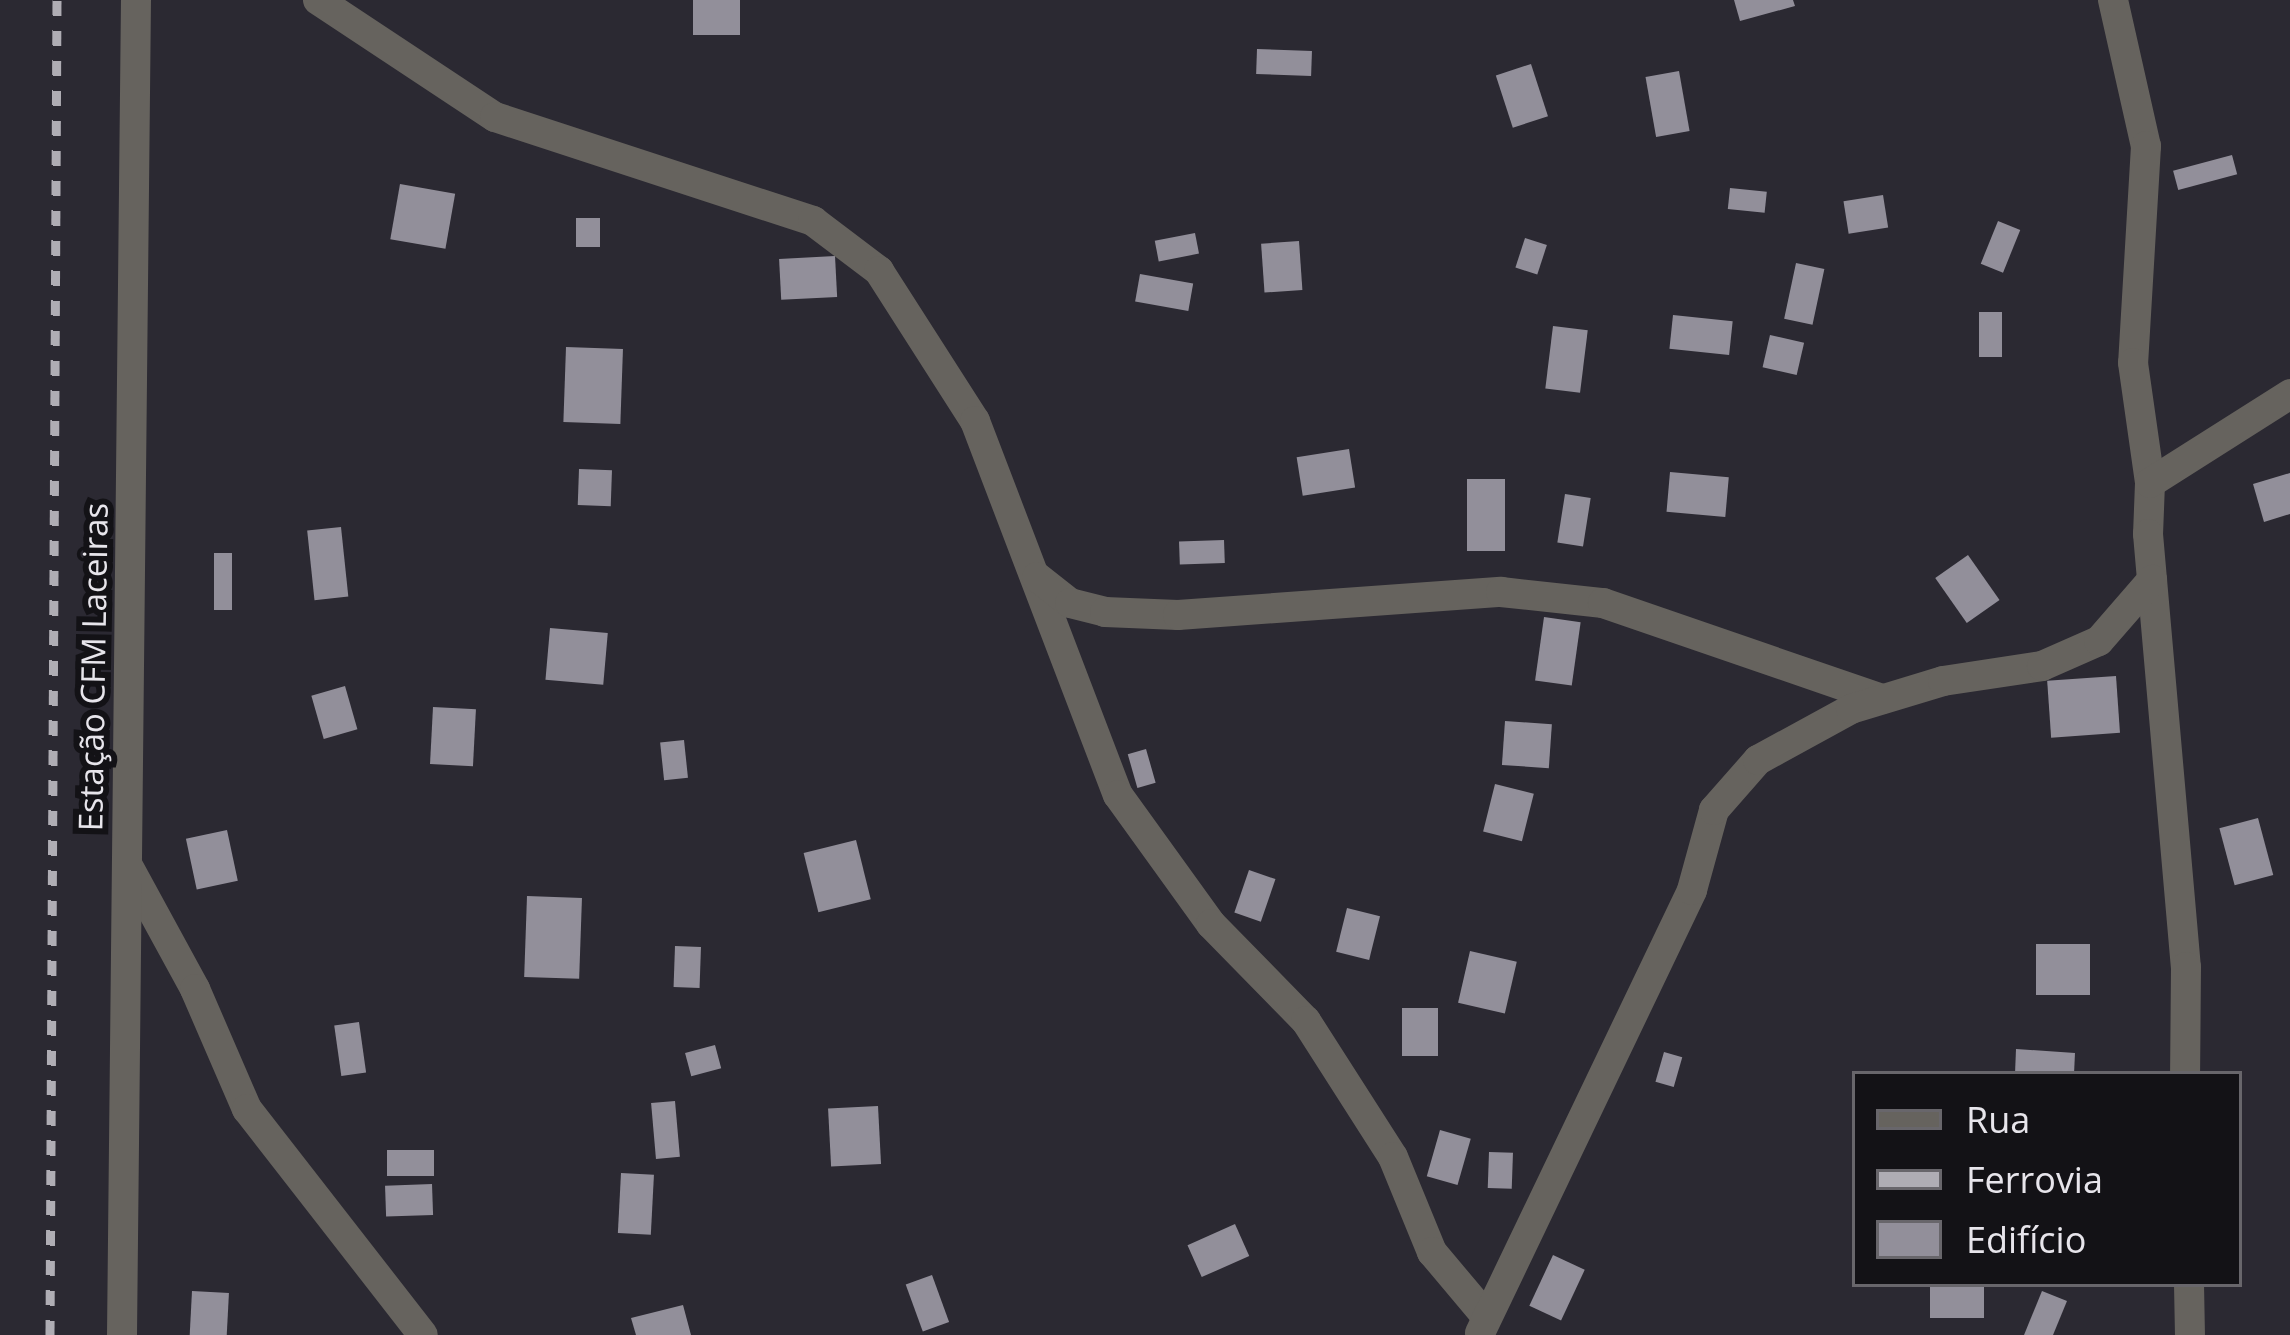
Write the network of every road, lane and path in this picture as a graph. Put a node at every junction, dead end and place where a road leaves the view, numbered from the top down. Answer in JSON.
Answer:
{"nodes":[{"id":1,"x":136,"y":0,"type":"edge"},
{"id":2,"x":318,"y":0,"type":"edge"},
{"id":3,"x":2113,"y":0,"type":"edge"},
{"id":4,"x":2290,"y":394,"type":"edge"},
{"id":5,"x":2150,"y":483,"type":"junction"},
{"id":6,"x":1037,"y":577,"type":"junction"},
{"id":7,"x":2152,"y":580,"type":"junction"},
{"id":8,"x":1882,"y":699,"type":"junction"},
{"id":9,"x":127,"y":865,"type":"junction"},
{"id":10,"x":2185,"y":1071,"type":"edge"},
{"id":11,"x":2189,"y":1287,"type":"edge"},
{"id":12,"x":1482,"y":1325,"type":"edge"},
{"id":13,"x":122,"y":1335,"type":"edge"},
{"id":14,"x":423,"y":1335,"type":"edge"},
{"id":15,"x":2190,"y":1335,"type":"edge"}],
"edges":[{"from":1,"to":9,"type":"street","name":"Estação CFM Laceiras"},
{"from":2,"to":6,"type":"street"},
{"from":3,"to":5,"type":"street"},
{"from":4,"to":5,"type":"street"},
{"from":5,"to":7,"type":"street"},
{"from":6,"to":8,"type":"street"},
{"from":6,"to":12,"type":"street"},
{"from":7,"to":8,"type":"street"},
{"from":7,"to":10,"type":"street"},
{"from":8,"to":12,"type":"street"},
{"from":9,"to":13,"type":"street","name":"Estação CFM Laceiras"},
{"from":9,"to":14,"type":"street"},
{"from":11,"to":15,"type":"street"}]}
